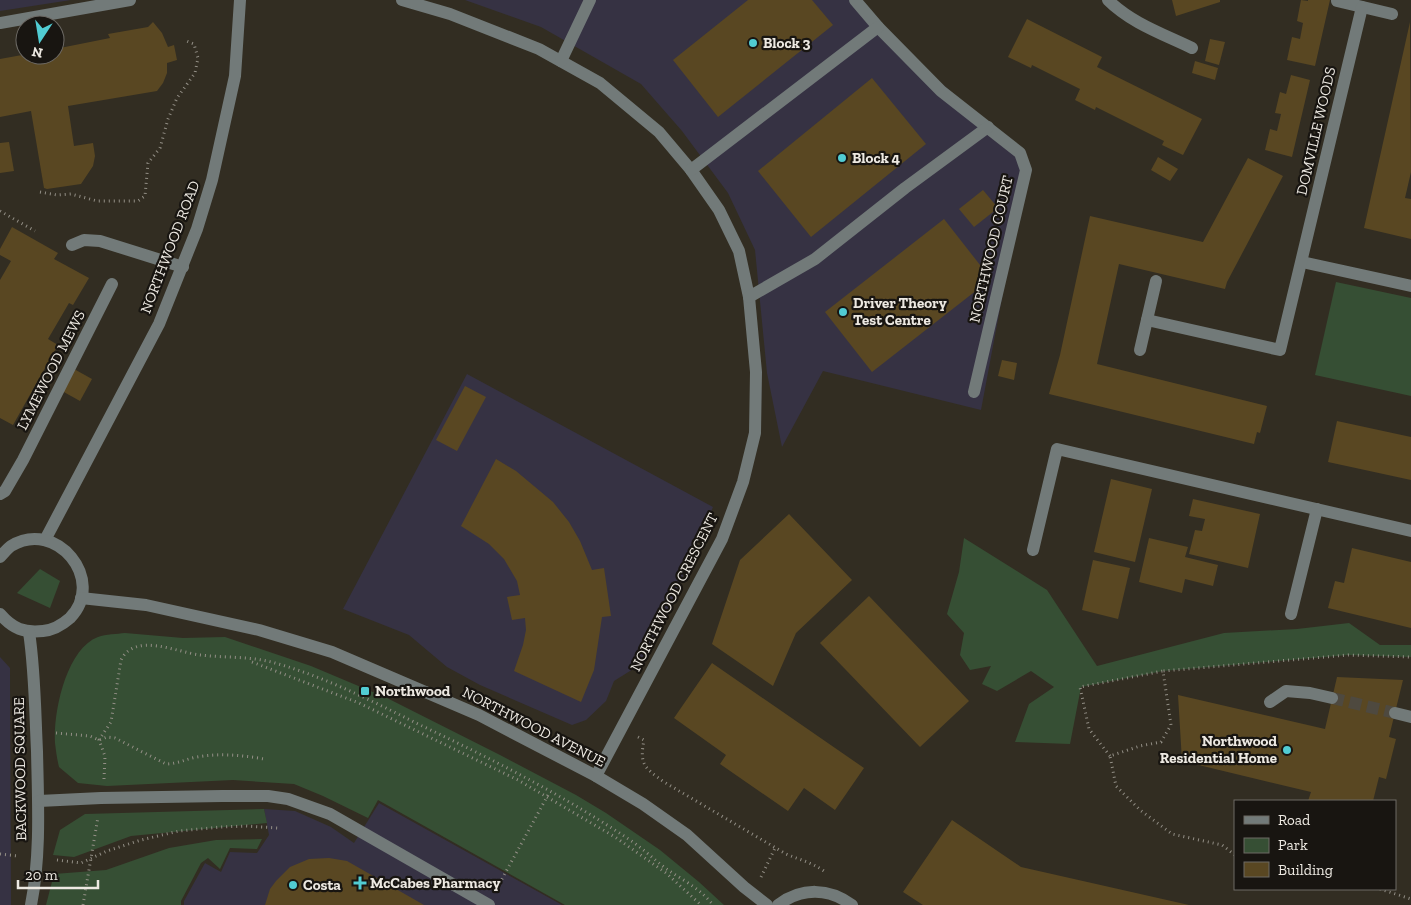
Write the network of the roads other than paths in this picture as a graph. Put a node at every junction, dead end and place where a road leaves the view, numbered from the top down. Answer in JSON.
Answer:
{"nodes":[{"id":1,"x":130,"y":0,"type":"edge"},
{"id":2,"x":240,"y":0,"type":"edge"},
{"id":3,"x":402,"y":0,"type":"edge"},
{"id":4,"x":590,"y":0,"type":"edge"},
{"id":5,"x":856,"y":0,"type":"edge"},
{"id":6,"x":1108,"y":0,"type":"edge"},
{"id":7,"x":1337,"y":1,"type":"dead end"},
{"id":8,"x":1362,"y":7,"type":"junction"},
{"id":9,"x":1392,"y":14,"type":"dead end"},
{"id":10,"x":0,"y":23,"type":"edge"},
{"id":11,"x":878,"y":27,"type":"junction"},
{"id":12,"x":1192,"y":48,"type":"dead end"},
{"id":13,"x":561,"y":61,"type":"junction"},
{"id":14,"x":988,"y":127,"type":"junction"},
{"id":15,"x":691,"y":170,"type":"junction"},
{"id":16,"x":72,"y":245,"type":"dead end"},
{"id":17,"x":1302,"y":262,"type":"junction"},
{"id":18,"x":183,"y":267,"type":"junction"},
{"id":19,"x":1156,"y":281,"type":"dead end"},
{"id":20,"x":112,"y":284,"type":"dead end"},
{"id":21,"x":1411,"y":286,"type":"edge"},
{"id":22,"x":749,"y":297,"type":"junction"},
{"id":23,"x":1147,"y":320,"type":"junction"},
{"id":24,"x":1140,"y":350,"type":"dead end"},
{"id":25,"x":974,"y":392,"type":"dead end"},
{"id":26,"x":0,"y":494,"type":"edge"},
{"id":27,"x":1317,"y":509,"type":"junction"},
{"id":28,"x":1411,"y":531,"type":"edge"},
{"id":29,"x":45,"y":540,"type":"junction"},
{"id":30,"x":1033,"y":550,"type":"dead end"},
{"id":31,"x":0,"y":557,"type":"edge"},
{"id":32,"x":81,"y":598,"type":"junction"},
{"id":33,"x":0,"y":614,"type":"edge"},
{"id":34,"x":1291,"y":614,"type":"dead end"},
{"id":35,"x":29,"y":632,"type":"junction"},
{"id":36,"x":1332,"y":698,"type":"tunnel mouth"},
{"id":37,"x":1270,"y":702,"type":"dead end"},
{"id":38,"x":1395,"y":713,"type":"tunnel mouth"},
{"id":39,"x":1411,"y":717,"type":"edge"},
{"id":40,"x":596,"y":776,"type":"junction"},
{"id":41,"x":39,"y":801,"type":"junction"},
{"id":42,"x":31,"y":905,"type":"edge"},
{"id":43,"x":488,"y":905,"type":"edge"},
{"id":44,"x":767,"y":905,"type":"edge"},
{"id":45,"x":778,"y":905,"type":"edge"},
{"id":46,"x":852,"y":905,"type":"edge"}],
"edges":[{"from":1,"to":10,"type":"street"},
{"from":2,"to":18,"type":"street","name":"NORTHWOOD ROAD"},
{"from":3,"to":13,"type":"street","name":"NORTHWOOD CRESCENT"},
{"from":4,"to":13,"type":"street"},
{"from":5,"to":11,"type":"street","name":"NORTHWOOD COURT"},
{"from":6,"to":12,"type":"street"},
{"from":7,"to":8,"type":"street"},
{"from":8,"to":9,"type":"street"},
{"from":8,"to":17,"type":"street","name":"DOMVILLE WOODS"},
{"from":11,"to":14,"type":"street","name":"NORTHWOOD COURT"},
{"from":11,"to":15,"type":"street"},
{"from":13,"to":15,"type":"street","name":"NORTHWOOD CRESCENT"},
{"from":14,"to":22,"type":"street"},
{"from":14,"to":25,"type":"street","name":"NORTHWOOD COURT"},
{"from":15,"to":22,"type":"street","name":"NORTHWOOD CRESCENT"},
{"from":16,"to":18,"type":"street"},
{"from":17,"to":21,"type":"street"},
{"from":17,"to":23,"type":"street","name":"DOMVILLE WOODS"},
{"from":18,"to":29,"type":"street","name":"NORTHWOOD ROAD"},
{"from":19,"to":23,"type":"street"},
{"from":20,"to":26,"type":"street","name":"LYMEWOOD MEWS"},
{"from":22,"to":40,"type":"street","name":"NORTHWOOD CRESCENT"},
{"from":23,"to":24,"type":"street"},
{"from":27,"to":28,"type":"street"},
{"from":27,"to":30,"type":"street"},
{"from":27,"to":34,"type":"street"},
{"from":29,"to":31,"type":"street"},
{"from":29,"to":32,"type":"street"},
{"from":32,"to":35,"type":"street"},
{"from":32,"to":40,"type":"street","name":"NORTHWOOD AVENUE"},
{"from":33,"to":35,"type":"street"},
{"from":35,"to":41,"type":"street","name":"BACKWOOD SQUARE"},
{"from":36,"to":37,"type":"street"},
{"from":38,"to":39,"type":"street"},
{"from":40,"to":44,"type":"street","name":"NORTHWOOD AVENUE"},
{"from":41,"to":42,"type":"street","name":"BACKWOOD SQUARE"},
{"from":41,"to":43,"type":"street"},
{"from":45,"to":46,"type":"street"}]}
